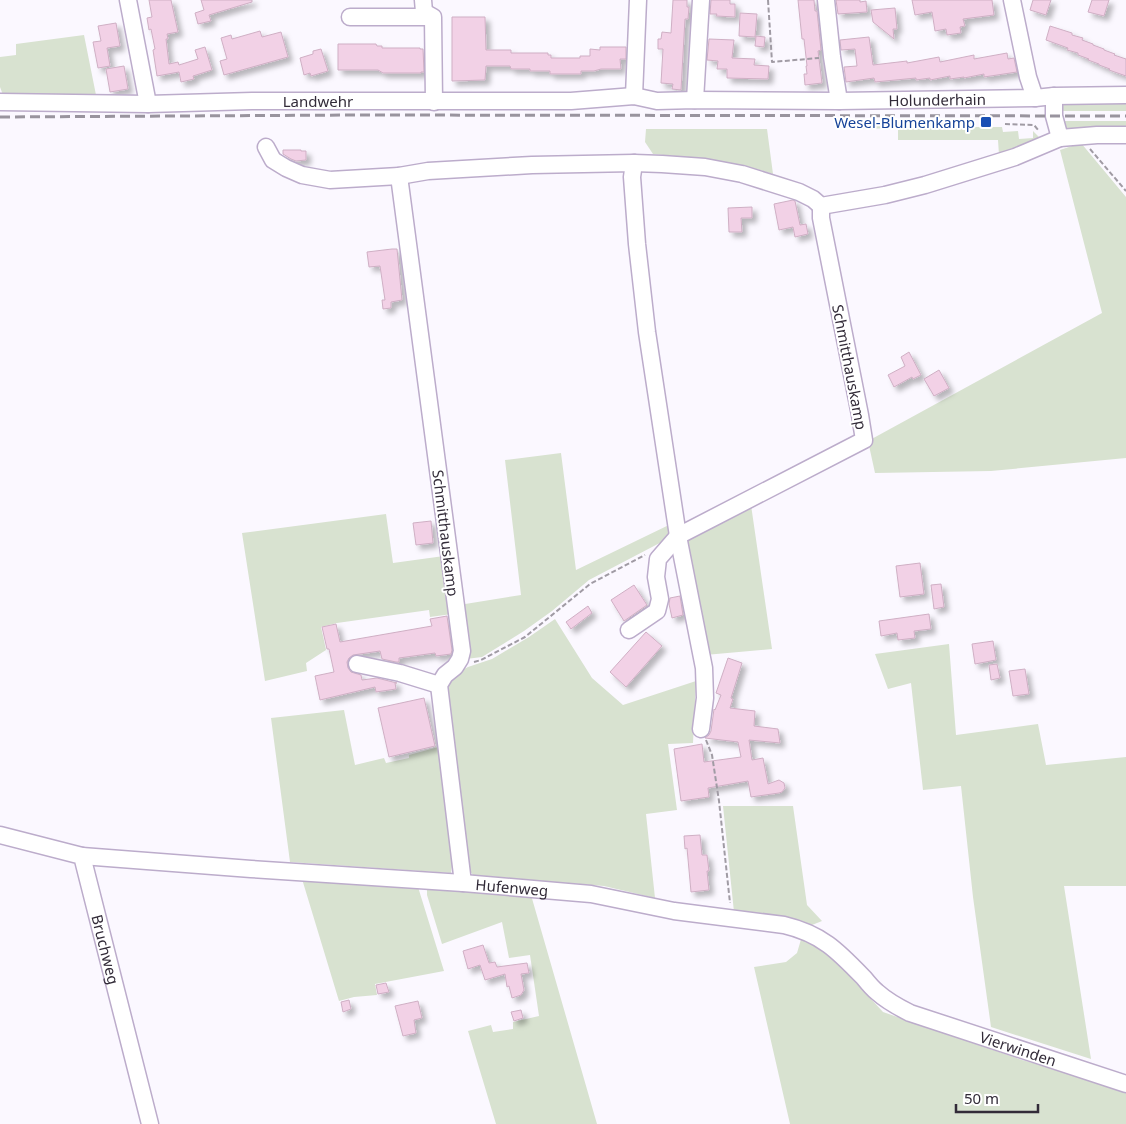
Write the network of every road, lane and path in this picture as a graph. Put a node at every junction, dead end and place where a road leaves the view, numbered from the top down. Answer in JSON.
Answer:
{"nodes":[{"id":1,"x":128,"y":0,"type":"edge"},
{"id":2,"x":638,"y":0,"type":"edge"},
{"id":3,"x":701,"y":0,"type":"edge"},
{"id":4,"x":768,"y":0,"type":"edge"},
{"id":5,"x":826,"y":0,"type":"edge"},
{"id":6,"x":1012,"y":0,"type":"edge"},
{"id":7,"x":425,"y":7,"type":"edge"},
{"id":8,"x":350,"y":17,"type":"dead end"},
{"id":9,"x":832,"y":57,"type":"junction"},
{"id":10,"x":1126,"y":95,"type":"edge"},
{"id":11,"x":634,"y":96,"type":"junction"},
{"id":12,"x":1054,"y":96,"type":"junction"},
{"id":13,"x":1035,"y":98,"type":"junction"},
{"id":14,"x":695,"y":100,"type":"junction"},
{"id":15,"x":839,"y":101,"type":"junction"},
{"id":16,"x":0,"y":102,"type":"edge"},
{"id":17,"x":434,"y":102,"type":"junction"},
{"id":18,"x":148,"y":104,"type":"junction"},
{"id":19,"x":1005,"y":124,"type":"dead end"},
{"id":20,"x":1037,"y":129,"type":"dead end"},
{"id":21,"x":1126,"y":135,"type":"edge"},
{"id":22,"x":1083,"y":136,"type":"junction"},
{"id":23,"x":1060,"y":138,"type":"junction"},
{"id":24,"x":266,"y":146,"type":"dead end"},
{"id":25,"x":634,"y":163,"type":"junction"},
{"id":26,"x":399,"y":176,"type":"junction"},
{"id":27,"x":1126,"y":191,"type":"edge"},
{"id":28,"x":821,"y":206,"type":"junction"},
{"id":29,"x":678,"y":536,"type":"junction"},
{"id":30,"x":646,"y":554,"type":"dead end"},
{"id":31,"x":629,"y":630,"type":"dead end"},
{"id":32,"x":357,"y":664,"type":"dead end"},
{"id":33,"x":455,"y":667,"type":"junction"},
{"id":34,"x":439,"y":686,"type":"junction"},
{"id":35,"x":701,"y":729,"type":"joint"},
{"id":36,"x":0,"y":835,"type":"edge"},
{"id":37,"x":82,"y":856,"type":"junction"},
{"id":38,"x":463,"y":883,"type":"junction"},
{"id":39,"x":731,"y":919,"type":"junction"},
{"id":40,"x":910,"y":1013,"type":"joint"},
{"id":41,"x":1126,"y":1084,"type":"edge"},
{"id":42,"x":150,"y":1124,"type":"edge"}],
"edges":[{"from":1,"to":18,"type":"street"},
{"from":2,"to":11,"type":"street"},
{"from":3,"to":14,"type":"street"},
{"from":4,"to":9,"type":"path"},
{"from":5,"to":9,"type":"street"},
{"from":6,"to":13,"type":"street"},
{"from":7,"to":8,"type":"street"},
{"from":7,"to":17,"type":"street"},
{"from":9,"to":15,"type":"street"},
{"from":10,"to":12,"type":"street","name":"Holunderhain"},
{"from":11,"to":14,"type":"street","name":"Holunderhain"},
{"from":11,"to":17,"type":"street","name":"Landwehr"},
{"from":12,"to":13,"type":"street","name":"Holunderhain"},
{"from":12,"to":23,"type":"street"},
{"from":13,"to":15,"type":"street","name":"Holunderhain"},
{"from":14,"to":15,"type":"street","name":"Holunderhain"},
{"from":16,"to":18,"type":"street","name":"Landwehr"},
{"from":17,"to":18,"type":"street","name":"Landwehr"},
{"from":19,"to":20,"type":"path"},
{"from":21,"to":22,"type":"street"},
{"from":22,"to":23,"type":"street"},
{"from":22,"to":27,"type":"path"},
{"from":23,"to":28,"type":"street"},
{"from":24,"to":26,"type":"street"},
{"from":25,"to":26,"type":"street"},
{"from":25,"to":28,"type":"street"},
{"from":25,"to":29,"type":"street"},
{"from":26,"to":33,"type":"street","name":"Schmitthauskamp"},
{"from":28,"to":29,"type":"street","name":"Schmitthauskamp"},
{"from":29,"to":31,"type":"street"},
{"from":29,"to":35,"type":"street"},
{"from":30,"to":33,"type":"path"},
{"from":32,"to":34,"type":"street"},
{"from":33,"to":34,"type":"street","name":"Schmitthauskamp"},
{"from":34,"to":38,"type":"street"},
{"from":35,"to":39,"type":"path"},
{"from":36,"to":37,"type":"street"},
{"from":37,"to":38,"type":"street","name":"Hufenweg"},
{"from":37,"to":42,"type":"street","name":"Bruchweg"},
{"from":38,"to":39,"type":"street","name":"Hufenweg"},
{"from":39,"to":40,"type":"street","name":"Hufenweg"},
{"from":40,"to":41,"type":"street","name":"Vierwinden"}]}
